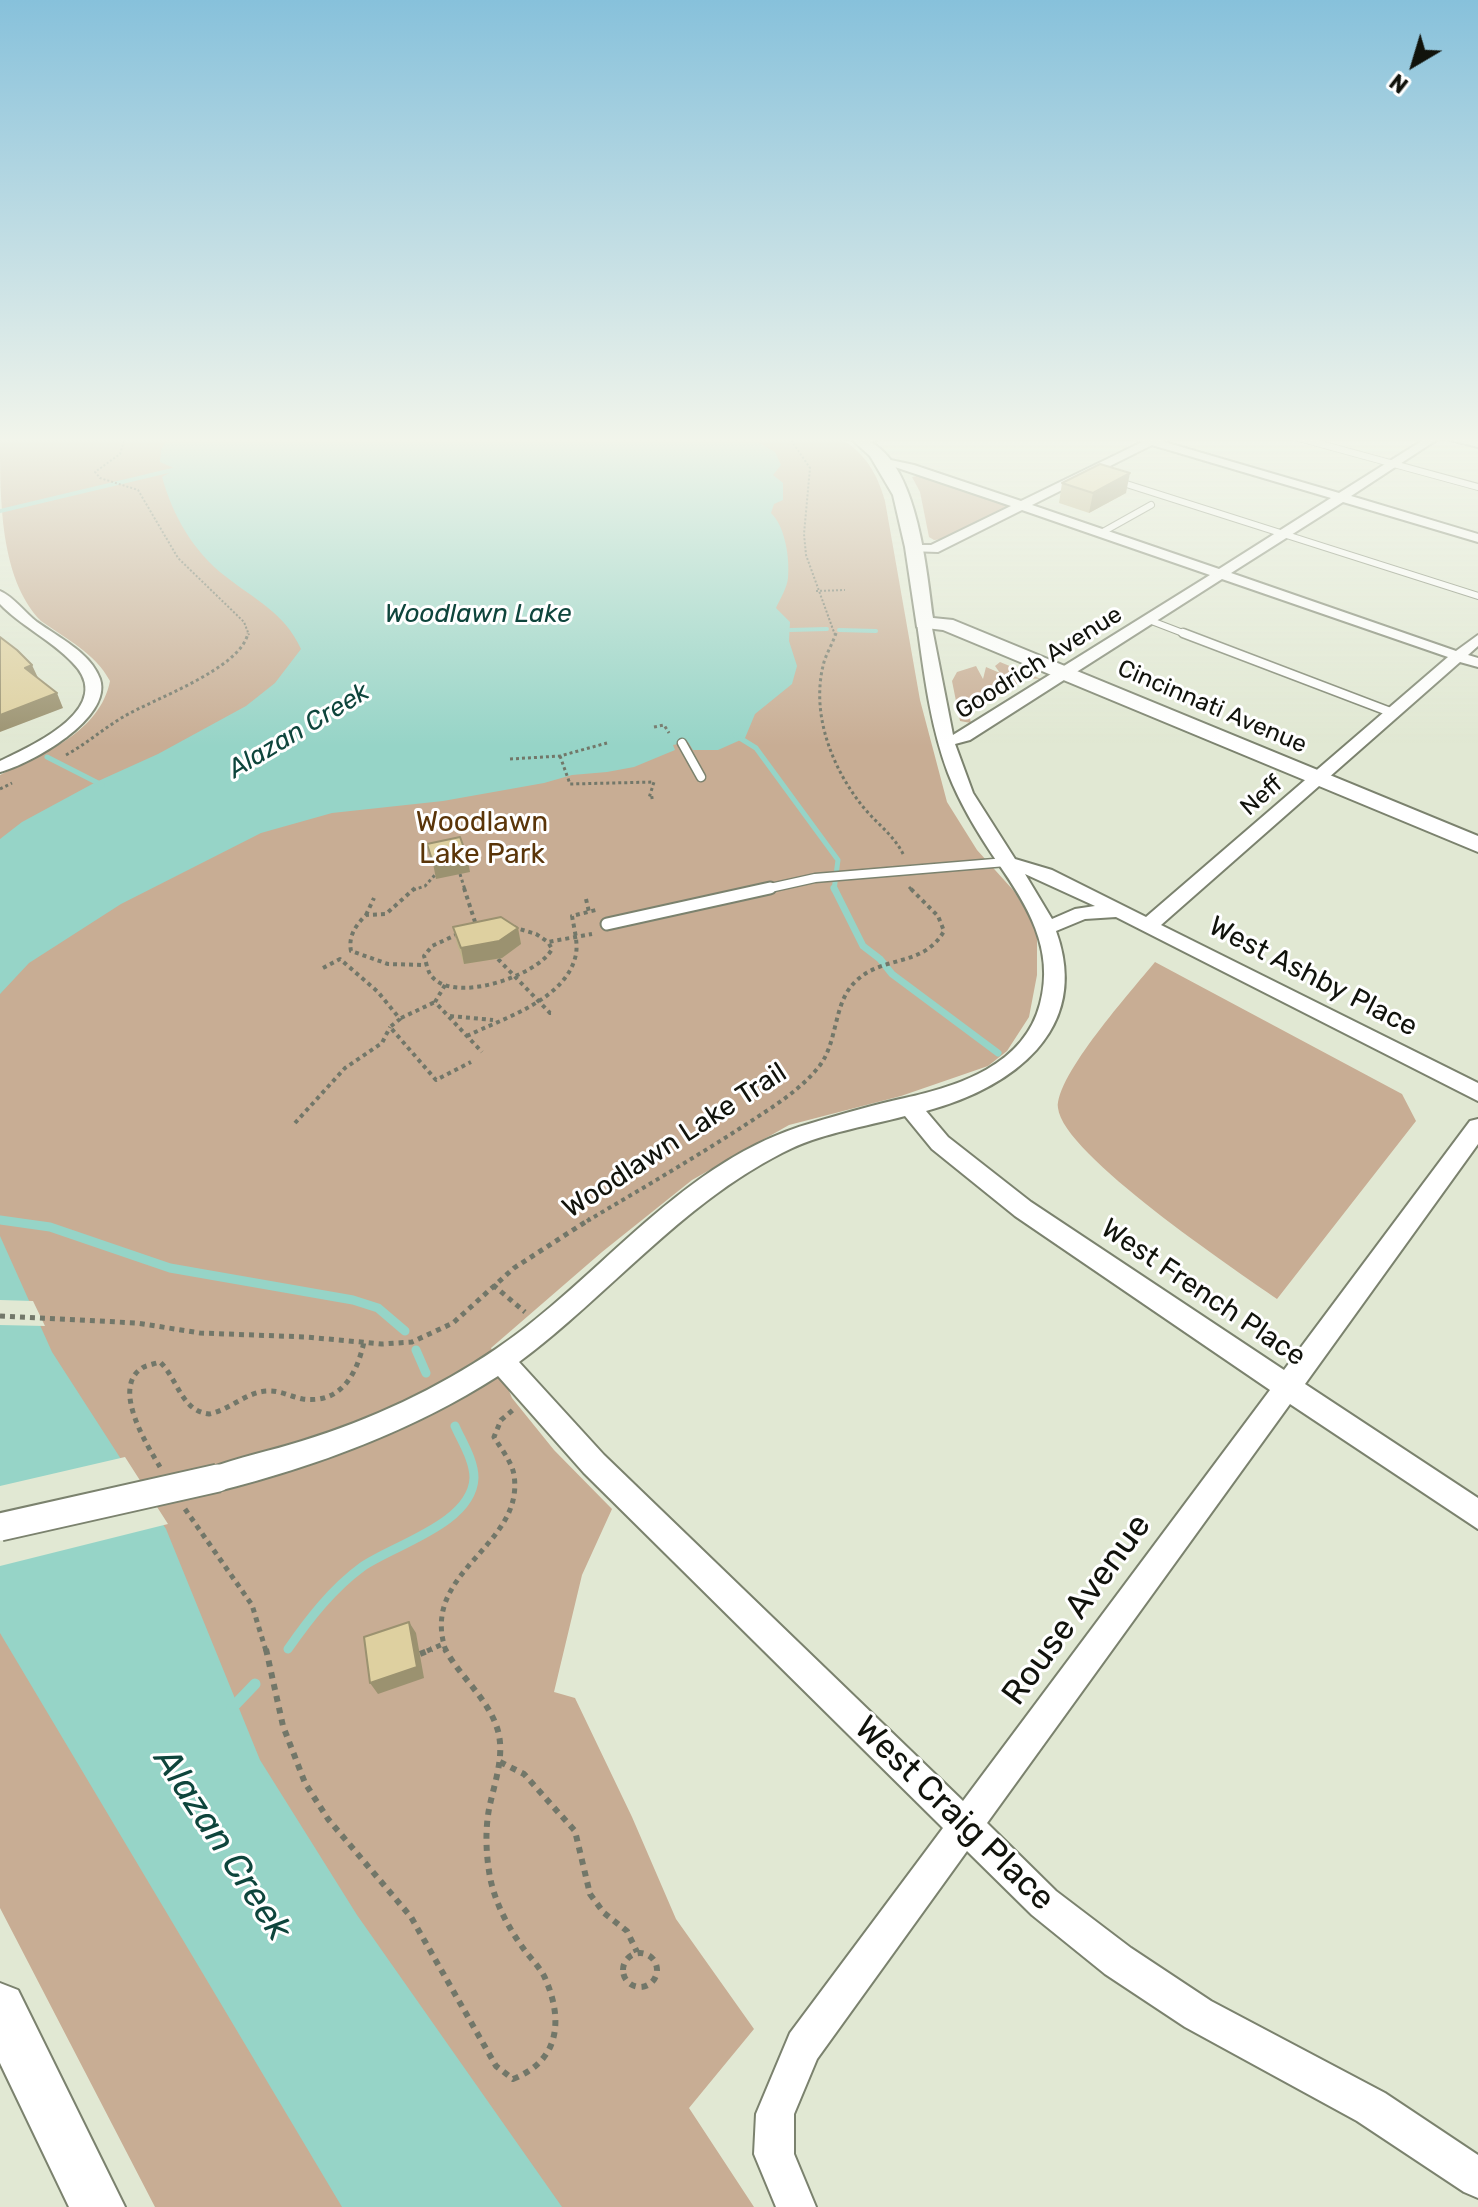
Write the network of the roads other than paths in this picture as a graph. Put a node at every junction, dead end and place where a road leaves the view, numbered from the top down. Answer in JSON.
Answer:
{"nodes":[{"id":1,"x":911,"y":540,"type":"edge"},
{"id":2,"x":951,"y":540,"type":"edge"},
{"id":3,"x":1121,"y":540,"type":"edge"},
{"id":4,"x":1273,"y":540,"type":"edge"},
{"id":5,"x":1305,"y":540,"type":"edge"},
{"id":6,"x":913,"y":548,"type":"junction"},
{"id":7,"x":1221,"y":575,"type":"junction"},
{"id":8,"x":0,"y":595,"type":"edge"},
{"id":9,"x":1478,"y":596,"type":"edge"},
{"id":10,"x":1149,"y":620,"type":"junction"},
{"id":11,"x":924,"y":623,"type":"junction"},
{"id":12,"x":1478,"y":639,"type":"edge"},
{"id":13,"x":1458,"y":656,"type":"junction"},
{"id":14,"x":1478,"y":663,"type":"edge"},
{"id":15,"x":1064,"y":673,"type":"junction"},
{"id":16,"x":1393,"y":713,"type":"junction"},
{"id":17,"x":946,"y":742,"type":"junction"},
{"id":18,"x":682,"y":743,"type":"dead end"},
{"id":19,"x":0,"y":767,"type":"edge"},
{"id":20,"x":701,"y":777,"type":"dead end"},
{"id":21,"x":1318,"y":779,"type":"junction"},
{"id":22,"x":1478,"y":845,"type":"edge"},
{"id":23,"x":1006,"y":862,"type":"junction"},
{"id":24,"x":1121,"y":911,"type":"junction"},
{"id":25,"x":1149,"y":925,"type":"junction"},
{"id":26,"x":1049,"y":927,"type":"junction"},
{"id":27,"x":606,"y":928,"type":"road end"},
{"id":28,"x":1478,"y":1093,"type":"edge"},
{"id":29,"x":908,"y":1105,"type":"junction"},
{"id":30,"x":1478,"y":1127,"type":"edge"},
{"id":31,"x":501,"y":1361,"type":"junction"},
{"id":32,"x":1289,"y":1387,"type":"junction"},
{"id":33,"x":1478,"y":1515,"type":"edge"},
{"id":34,"x":0,"y":1527,"type":"edge"},
{"id":35,"x":964,"y":1827,"type":"junction"},
{"id":36,"x":0,"y":2008,"type":"edge"},
{"id":37,"x":1478,"y":2178,"type":"edge"},
{"id":38,"x":98,"y":2207,"type":"edge"},
{"id":39,"x":796,"y":2207,"type":"edge"}],
"edges":[{"from":1,"to":6,"type":"street"},
{"from":2,"to":6,"type":"street"},
{"from":3,"to":7,"type":"street"},
{"from":4,"to":7,"type":"street","name":"Goodrich Avenue"},
{"from":5,"to":9,"type":"lane"},
{"from":6,"to":11,"type":"street"},
{"from":7,"to":10,"type":"street","name":"Goodrich Avenue"},
{"from":7,"to":13,"type":"street"},
{"from":8,"to":19,"type":"street"},
{"from":10,"to":15,"type":"street","name":"Goodrich Avenue"},
{"from":10,"to":16,"type":"lane"},
{"from":11,"to":15,"type":"street","name":"Cincinnati Avenue"},
{"from":11,"to":17,"type":"street"},
{"from":12,"to":13,"type":"street","name":"Neff"},
{"from":13,"to":14,"type":"street"},
{"from":13,"to":16,"type":"street","name":"Neff"},
{"from":15,"to":17,"type":"street","name":"Goodrich Avenue"},
{"from":15,"to":21,"type":"street","name":"Cincinnati Avenue"},
{"from":16,"to":21,"type":"street","name":"Neff"},
{"from":17,"to":23,"type":"street"},
{"from":18,"to":20,"type":"lane"},
{"from":21,"to":22,"type":"street","name":"Cincinnati Avenue"},
{"from":21,"to":25,"type":"street","name":"Neff"},
{"from":23,"to":24,"type":"street","name":"West Ashby Place"},
{"from":23,"to":26,"type":"street"},
{"from":23,"to":27,"type":"lane"},
{"from":24,"to":25,"type":"street","name":"West Ashby Place"},
{"from":24,"to":26,"type":"street","name":"West Ashby Place"},
{"from":25,"to":28,"type":"street","name":"West Ashby Place"},
{"from":26,"to":29,"type":"street"},
{"from":29,"to":31,"type":"street"},
{"from":29,"to":32,"type":"street","name":"West French Place"},
{"from":30,"to":32,"type":"street","name":"Rouse Avenue"},
{"from":31,"to":34,"type":"street","bridge":true},
{"from":31,"to":35,"type":"street","name":"West Craig Place"},
{"from":32,"to":33,"type":"street","name":"West French Place"},
{"from":32,"to":35,"type":"street","name":"Rouse Avenue"},
{"from":35,"to":37,"type":"street","name":"West Craig Place"},
{"from":35,"to":39,"type":"street","name":"Rouse Avenue"},
{"from":36,"to":38,"type":"street"}]}
